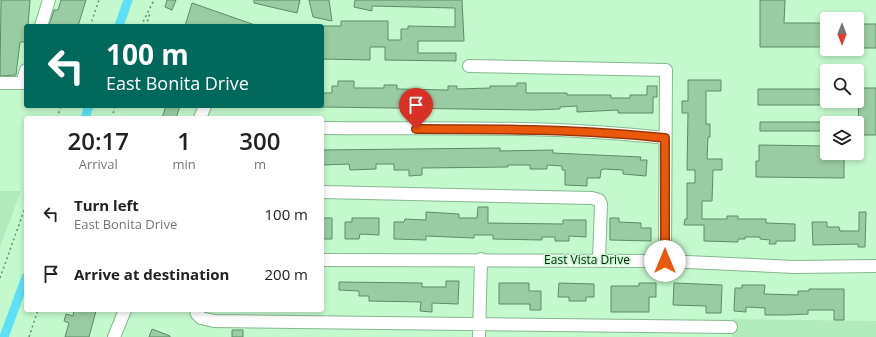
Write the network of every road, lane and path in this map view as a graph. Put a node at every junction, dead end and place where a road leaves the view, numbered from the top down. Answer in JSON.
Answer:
{"nodes":[{"id":1,"x":49,"y":0,"type":"edge"},
{"id":2,"x":99,"y":0,"type":"edge"},
{"id":3,"x":154,"y":0,"type":"edge"},
{"id":4,"x":150,"y":11,"type":"junction"},
{"id":5,"x":42,"y":24,"type":"edge"},
{"id":6,"x":91,"y":24,"type":"edge"},
{"id":7,"x":142,"y":24,"type":"edge"},
{"id":8,"x":147,"y":24,"type":"edge"},
{"id":9,"x":469,"y":66,"type":"dead end"},
{"id":10,"x":24,"y":76,"type":"edge"},
{"id":11,"x":0,"y":83,"type":"edge"},
{"id":12,"x":324,"y":128,"type":"edge"},
{"id":13,"x":665,"y":138,"type":"junction"},
{"id":14,"x":324,"y":192,"type":"edge"},
{"id":15,"x":24,"y":211,"type":"edge"},
{"id":16,"x":481,"y":259,"type":"junction"},
{"id":17,"x":324,"y":260,"type":"edge"},
{"id":18,"x":599,"y":260,"type":"junction"},
{"id":19,"x":665,"y":261,"type":"junction"},
{"id":20,"x":876,"y":266,"type":"edge"},
{"id":21,"x":0,"y":278,"type":"edge"},
{"id":22,"x":37,"y":312,"type":"edge"},
{"id":23,"x":124,"y":312,"type":"edge"},
{"id":24,"x":196,"y":312,"type":"edge"},
{"id":25,"x":480,"y":324,"type":"junction"},
{"id":26,"x":731,"y":327,"type":"dead end"},
{"id":27,"x":29,"y":337,"type":"edge"},
{"id":28,"x":114,"y":337,"type":"edge"},
{"id":29,"x":479,"y":337,"type":"edge"}],
"edges":[{"from":1,"to":5,"type":"street"},
{"from":2,"to":6,"type":"path"},
{"from":3,"to":4,"type":"path"},
{"from":4,"to":7,"type":"path"},
{"from":4,"to":8,"type":"path"},
{"from":9,"to":13,"type":"street"},
{"from":10,"to":11,"type":"street"},
{"from":12,"to":13,"type":"street"},
{"from":13,"to":19,"type":"street"},
{"from":14,"to":18,"type":"street"},
{"from":15,"to":21,"type":"path"},
{"from":16,"to":17,"type":"street","name":"East Vista Drive"},
{"from":16,"to":18,"type":"street","name":"East Vista Drive"},
{"from":16,"to":25,"type":"street"},
{"from":18,"to":19,"type":"street","name":"East Vista Drive"},
{"from":19,"to":20,"type":"street","name":"East Vista Drive"},
{"from":22,"to":27,"type":"path"},
{"from":23,"to":28,"type":"street"},
{"from":24,"to":25,"type":"street"},
{"from":25,"to":26,"type":"street"},
{"from":25,"to":29,"type":"street"}]}
